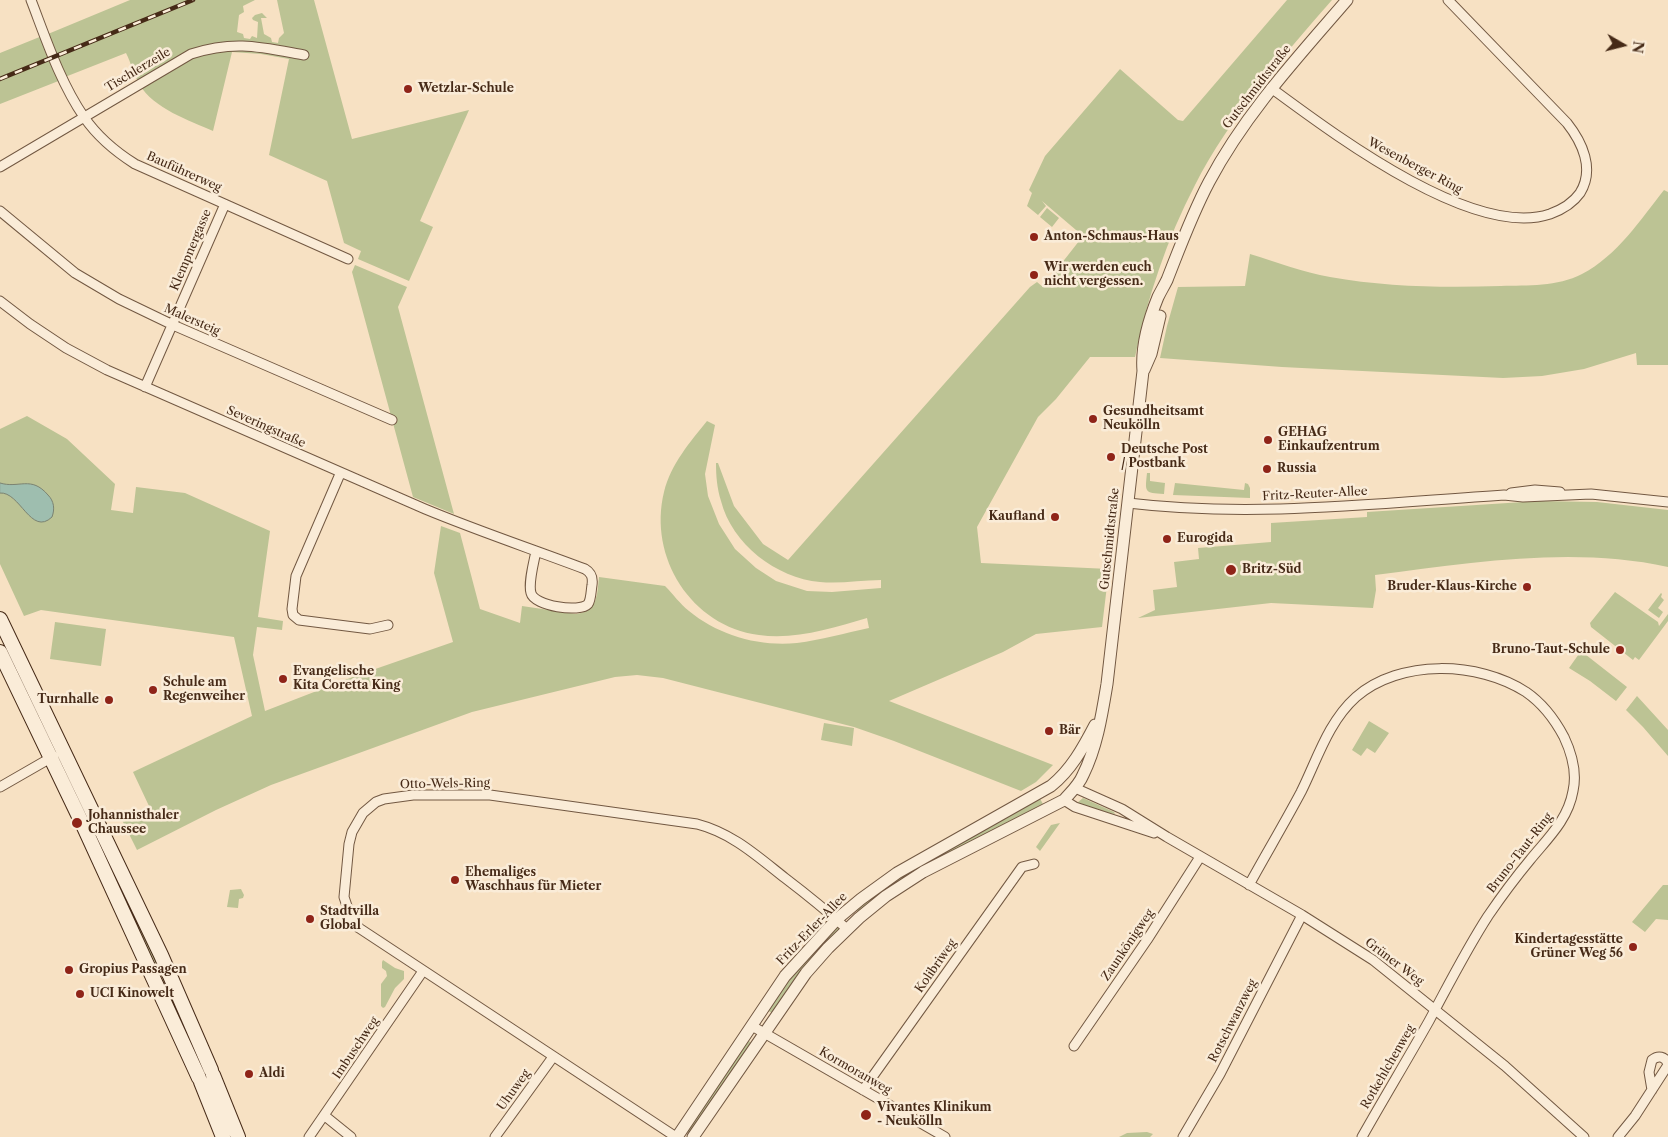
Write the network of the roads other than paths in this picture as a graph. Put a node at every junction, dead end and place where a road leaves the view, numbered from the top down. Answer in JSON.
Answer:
{"nodes":[{"id":1,"x":31,"y":0,"type":"edge"},
{"id":2,"x":1347,"y":0,"type":"edge"},
{"id":3,"x":1448,"y":0,"type":"edge"},
{"id":4,"x":304,"y":55,"type":"dead end"},
{"id":5,"x":1271,"y":88,"type":"junction"},
{"id":6,"x":84,"y":117,"type":"junction"},
{"id":7,"x":0,"y":167,"type":"edge"},
{"id":8,"x":224,"y":204,"type":"junction"},
{"id":9,"x":0,"y":211,"type":"edge"},
{"id":10,"x":348,"y":259,"type":"dead end"},
{"id":11,"x":0,"y":301,"type":"edge"},
{"id":12,"x":173,"y":325,"type":"junction"},
{"id":13,"x":145,"y":387,"type":"junction"},
{"id":14,"x":392,"y":420,"type":"dead end"},
{"id":15,"x":340,"y":474,"type":"junction"},
{"id":16,"x":1668,"y":502,"type":"edge"},
{"id":17,"x":1128,"y":503,"type":"junction"},
{"id":18,"x":536,"y":550,"type":"junction"},
{"id":19,"x":0,"y":619,"type":"edge"},
{"id":20,"x":388,"y":625,"type":"dead end"},
{"id":21,"x":0,"y":652,"type":"edge"},
{"id":22,"x":1102,"y":710,"type":"junction"},
{"id":23,"x":57,"y":755,"type":"junction"},
{"id":24,"x":1062,"y":778,"type":"junction"},
{"id":25,"x":1051,"y":786,"type":"junction"},
{"id":26,"x":0,"y":787,"type":"edge"},
{"id":27,"x":1075,"y":788,"type":"junction"},
{"id":28,"x":1064,"y":800,"type":"junction"},
{"id":29,"x":1167,"y":838,"type":"junction"},
{"id":30,"x":1200,"y":857,"type":"junction"},
{"id":31,"x":1034,"y":864,"type":"dead end"},
{"id":32,"x":1249,"y":885,"type":"junction"},
{"id":33,"x":1302,"y":915,"type":"junction"},
{"id":34,"x":837,"y":919,"type":"junction"},
{"id":35,"x":847,"y":929,"type":"junction"},
{"id":36,"x":423,"y":971,"type":"junction"},
{"id":37,"x":1435,"y":1010,"type":"junction"},
{"id":38,"x":752,"y":1026,"type":"junction"},
{"id":39,"x":763,"y":1032,"type":"junction"},
{"id":40,"x":1074,"y":1046,"type":"dead end"},
{"id":41,"x":553,"y":1057,"type":"junction"},
{"id":42,"x":1668,"y":1065,"type":"edge"},
{"id":43,"x":863,"y":1090,"type":"junction"},
{"id":44,"x":1652,"y":1090,"type":"junction"},
{"id":45,"x":325,"y":1116,"type":"junction"},
{"id":46,"x":223,"y":1137,"type":"edge"},
{"id":47,"x":238,"y":1137,"type":"edge"},
{"id":48,"x":309,"y":1137,"type":"edge"},
{"id":49,"x":352,"y":1137,"type":"edge"},
{"id":50,"x":495,"y":1137,"type":"edge"},
{"id":51,"x":676,"y":1137,"type":"edge"},
{"id":52,"x":693,"y":1137,"type":"edge"},
{"id":53,"x":945,"y":1137,"type":"edge"},
{"id":54,"x":1183,"y":1137,"type":"edge"},
{"id":55,"x":1362,"y":1137,"type":"edge"},
{"id":56,"x":1584,"y":1137,"type":"edge"},
{"id":57,"x":1618,"y":1137,"type":"edge"}],
"edges":[{"from":1,"to":6,"type":"street","name":"Bauführerweg"},
{"from":2,"to":5,"type":"street","name":"Gutschmidtstraße"},
{"from":3,"to":5,"type":"street","name":"Wesenberger Ring"},
{"from":4,"to":6,"type":"street","name":"Tischlerzeile"},
{"from":5,"to":17,"type":"street","name":"Gutschmidtstraße"},
{"from":6,"to":7,"type":"street","name":"Tischlerzeile"},
{"from":6,"to":8,"type":"street","name":"Bauführerweg"},
{"from":8,"to":10,"type":"street","name":"Bauführerweg"},
{"from":8,"to":12,"type":"street","name":"Klempnergasse"},
{"from":9,"to":12,"type":"street","name":"Malersteig"},
{"from":11,"to":13,"type":"street","name":"Severingstraße"},
{"from":12,"to":13,"type":"street","name":"Klempnergasse"},
{"from":12,"to":14,"type":"street","name":"Malersteig"},
{"from":13,"to":15,"type":"street","name":"Severingstraße"},
{"from":15,"to":18,"type":"street","name":"Severingstraße"},
{"from":15,"to":20,"type":"street"},
{"from":16,"to":17,"type":"street","name":"Fritz-Reuter-Allee"},
{"from":17,"to":22,"type":"street","name":"Gutschmidtstraße"},
{"from":18,"to":18,"type":"street","name":"Severingstraße"},
{"from":19,"to":23,"type":"main road"},
{"from":21,"to":23,"type":"main road"},
{"from":22,"to":24,"type":"street","name":"Gutschmidtstraße"},
{"from":22,"to":27,"type":"street","name":"Gutschmidtstraße"},
{"from":23,"to":26,"type":"street"},
{"from":23,"to":46,"type":"main road"},
{"from":23,"to":47,"type":"main road"},
{"from":24,"to":25,"type":"street","name":"Fritz-Erler-Allee"},
{"from":24,"to":27,"type":"street"},
{"from":25,"to":28,"type":"street"},
{"from":25,"to":34,"type":"street","name":"Fritz-Erler-Allee"},
{"from":27,"to":28,"type":"street","name":"Fritz-Erler-Allee"},
{"from":27,"to":29,"type":"street","name":"Grüner Weg"},
{"from":28,"to":29,"type":"street","name":"Grüner Weg"},
{"from":28,"to":35,"type":"street","name":"Fritz-Erler-Allee"},
{"from":29,"to":30,"type":"street","name":"Grüner Weg"},
{"from":30,"to":32,"type":"street","name":"Grüner Weg"},
{"from":30,"to":40,"type":"street","name":"Zaunkönigweg"},
{"from":31,"to":43,"type":"street","name":"Kolibriweg"},
{"from":32,"to":33,"type":"street","name":"Grüner Weg"},
{"from":32,"to":37,"type":"street","name":"Bruno-Taut-Ring"},
{"from":33,"to":37,"type":"street","name":"Grüner Weg"},
{"from":33,"to":54,"type":"street","name":"Rotschwanzweg"},
{"from":34,"to":35,"type":"street","name":"Otto-Wels-Ring"},
{"from":34,"to":36,"type":"street","name":"Otto-Wels-Ring"},
{"from":34,"to":38,"type":"street","name":"Fritz-Erler-Allee"},
{"from":35,"to":39,"type":"street","name":"Fritz-Erler-Allee"},
{"from":36,"to":41,"type":"street","name":"Otto-Wels-Ring"},
{"from":36,"to":45,"type":"street","name":"Imbuschweg"},
{"from":37,"to":55,"type":"street","name":"Rotkehlchenweg"},
{"from":37,"to":56,"type":"street","name":"Grüner Weg"},
{"from":38,"to":39,"type":"street","name":"Kormoranweg"},
{"from":38,"to":51,"type":"street","name":"Fritz-Erler-Allee"},
{"from":39,"to":43,"type":"street","name":"Kormoranweg"},
{"from":39,"to":52,"type":"street","name":"Fritz-Erler-Allee"},
{"from":41,"to":50,"type":"street","name":"Uhuweg"},
{"from":41,"to":51,"type":"street","name":"Otto-Wels-Ring"},
{"from":42,"to":44,"type":"street"},
{"from":42,"to":44,"type":"street"},
{"from":43,"to":53,"type":"street","name":"Kormoranweg"},
{"from":44,"to":57,"type":"street"},
{"from":45,"to":48,"type":"street","name":"Imbuschweg"},
{"from":45,"to":49,"type":"street"}]}
